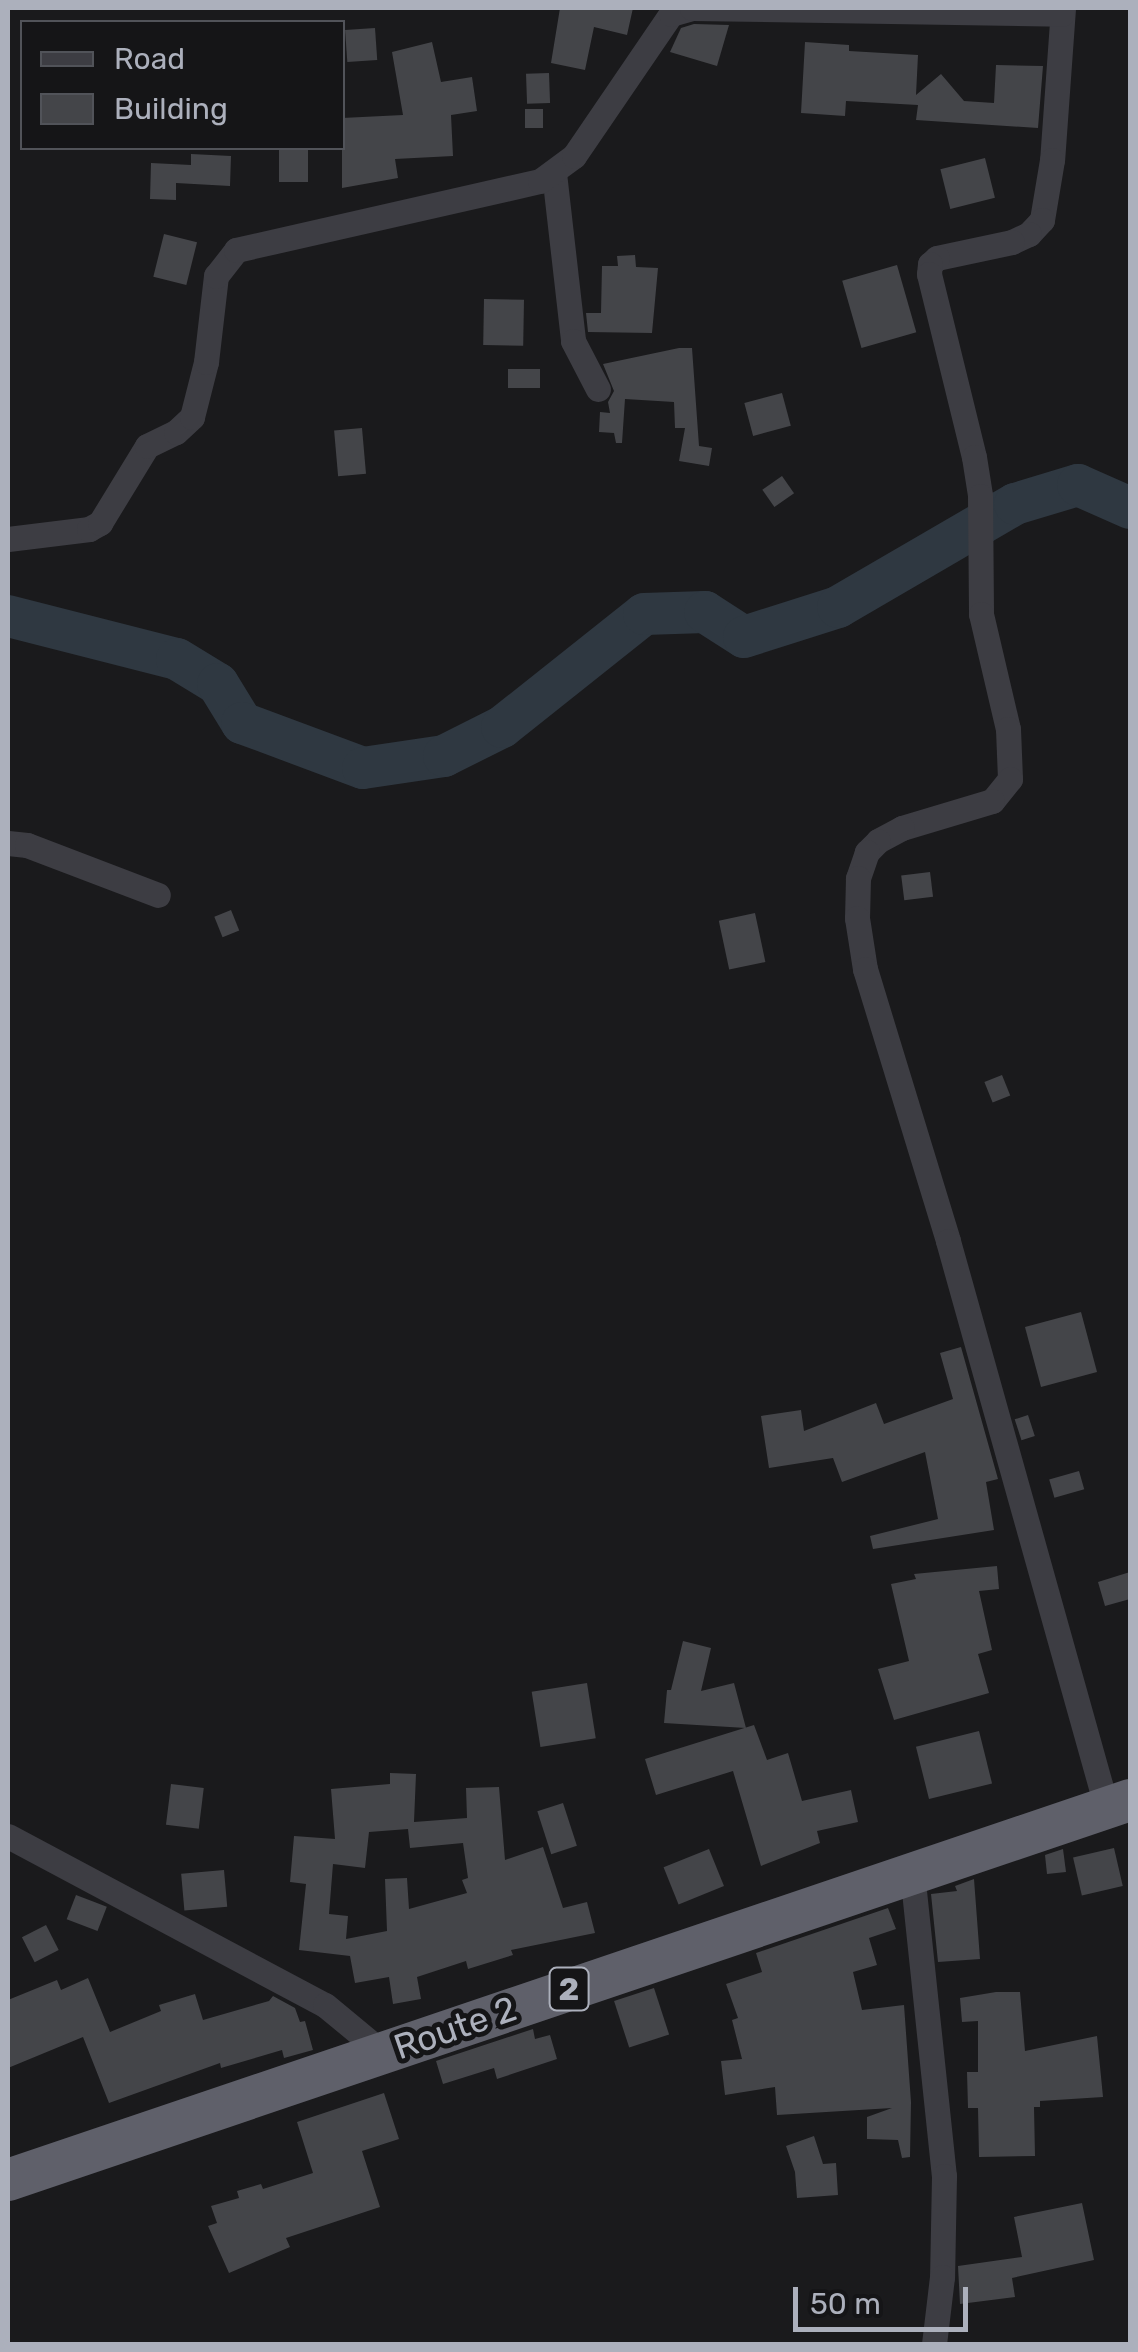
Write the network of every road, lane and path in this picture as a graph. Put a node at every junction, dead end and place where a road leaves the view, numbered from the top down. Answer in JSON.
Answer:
{"nodes":[{"id":1,"x":672,"y":11,"type":"edge"},
{"id":2,"x":1062,"y":11,"type":"edge"},
{"id":3,"x":554,"y":173,"type":"junction"},
{"id":4,"x":598,"y":389,"type":"dead end"},
{"id":5,"x":8,"y":539,"type":"edge"},
{"id":6,"x":8,"y":842,"type":"edge"},
{"id":7,"x":158,"y":894,"type":"dead end"},
{"id":8,"x":1119,"y":1804,"type":"edge"},
{"id":9,"x":8,"y":1836,"type":"edge"},
{"id":10,"x":912,"y":1872,"type":"junction"},
{"id":11,"x":384,"y":2052,"type":"junction"},
{"id":12,"x":8,"y":2180,"type":"edge"},
{"id":13,"x":934,"y":2344,"type":"edge"}],
"edges":[{"from":1,"to":2,"type":"street"},
{"from":1,"to":3,"type":"street"},
{"from":2,"to":8,"type":"street"},
{"from":3,"to":4,"type":"street"},
{"from":3,"to":5,"type":"street"},
{"from":6,"to":7,"type":"street"},
{"from":8,"to":10,"type":"highway","name":"Route 2","number":"2"},
{"from":9,"to":11,"type":"street"},
{"from":10,"to":11,"type":"highway","name":"Route 2","number":"2"},
{"from":10,"to":13,"type":"street"},
{"from":11,"to":12,"type":"highway","name":"Route 2","number":"2"}]}
